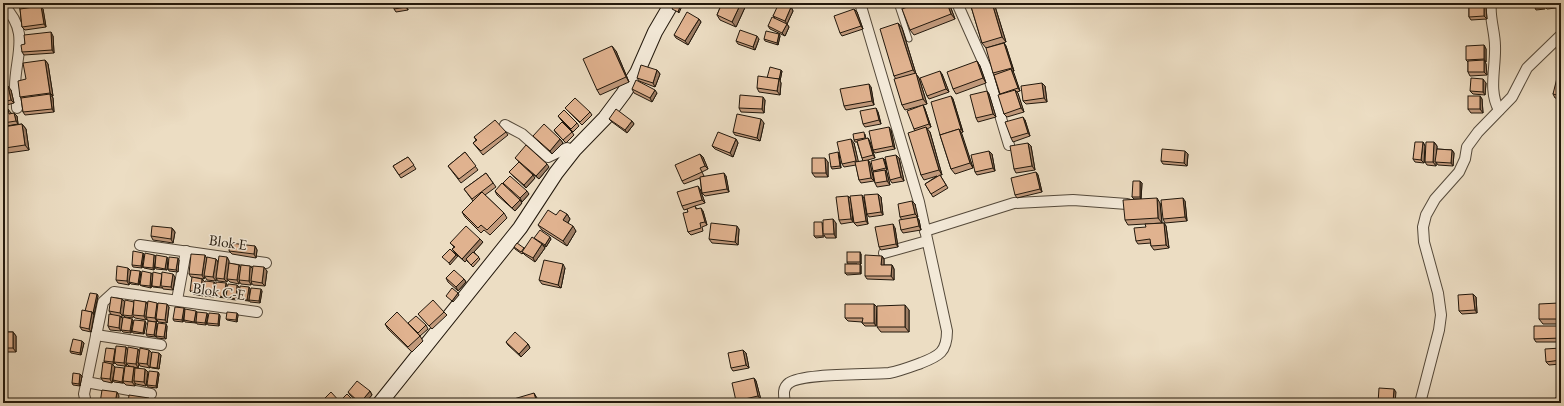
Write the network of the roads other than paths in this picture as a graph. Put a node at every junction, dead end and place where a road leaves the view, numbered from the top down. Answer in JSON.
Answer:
{"nodes":[{"id":1,"x":672,"y":3,"type":"edge"},
{"id":2,"x":860,"y":3,"type":"edge"},
{"id":3,"x":897,"y":3,"type":"edge"},
{"id":4,"x":957,"y":3,"type":"edge"},
{"id":5,"x":1491,"y":3,"type":"edge"},
{"id":6,"x":3,"y":5,"type":"edge"},
{"id":7,"x":1561,"y":35,"type":"edge"},
{"id":8,"x":909,"y":39,"type":"edge"},
{"id":9,"x":17,"y":108,"type":"dead end"},
{"id":10,"x":1499,"y":110,"type":"junction"},
{"id":11,"x":505,"y":125,"type":"dead end"},
{"id":12,"x":1009,"y":145,"type":"edge"},
{"id":13,"x":574,"y":150,"type":"junction"},
{"id":14,"x":1127,"y":204,"type":"edge"},
{"id":15,"x":926,"y":236,"type":"junction"},
{"id":16,"x":140,"y":244,"type":"dead end"},
{"id":17,"x":186,"y":251,"type":"junction"},
{"id":18,"x":884,"y":253,"type":"edge"},
{"id":19,"x":266,"y":263,"type":"dead end"},
{"id":20,"x":177,"y":300,"type":"junction"},
{"id":21,"x":257,"y":312,"type":"dead end"},
{"id":22,"x":96,"y":335,"type":"junction"},
{"id":23,"x":161,"y":345,"type":"dead end"},
{"id":24,"x":86,"y":382,"type":"junction"},
{"id":25,"x":151,"y":394,"type":"dead end"},
{"id":26,"x":86,"y":403,"type":"edge"},
{"id":27,"x":380,"y":403,"type":"edge"},
{"id":28,"x":785,"y":403,"type":"edge"},
{"id":29,"x":1420,"y":403,"type":"edge"}],
"edges":[{"from":1,"to":13,"type":"street"},
{"from":2,"to":15,"type":"street"},
{"from":3,"to":8,"type":"lane"},
{"from":4,"to":12,"type":"street"},
{"from":5,"to":10,"type":"street"},
{"from":6,"to":9,"type":"street"},
{"from":7,"to":10,"type":"street"},
{"from":10,"to":29,"type":"street"},
{"from":11,"to":13,"type":"street"},
{"from":13,"to":27,"type":"street"},
{"from":14,"to":15,"type":"street"},
{"from":15,"to":18,"type":"street"},
{"from":15,"to":28,"type":"street"},
{"from":16,"to":17,"type":"street","name":"Blok E"},
{"from":17,"to":19,"type":"street","name":"Blok E"},
{"from":17,"to":20,"type":"street"},
{"from":20,"to":21,"type":"street","name":"Blok C-E"},
{"from":20,"to":22,"type":"street","name":"Blok C-E"},
{"from":22,"to":23,"type":"street"},
{"from":22,"to":24,"type":"street"},
{"from":24,"to":25,"type":"street"},
{"from":24,"to":26,"type":"street"}]}
